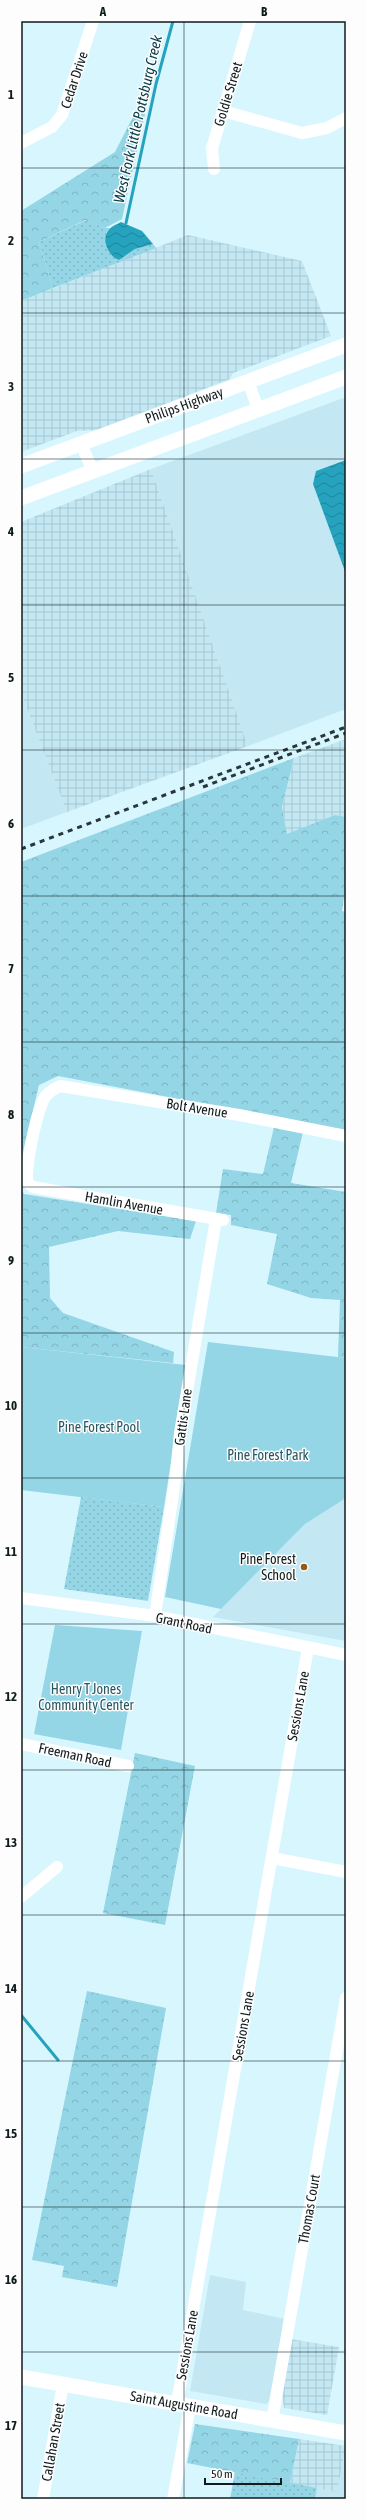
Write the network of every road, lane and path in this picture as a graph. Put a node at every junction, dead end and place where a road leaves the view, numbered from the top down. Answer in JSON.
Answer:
{"nodes":[{"id":1,"x":93,"y":21,"type":"edge"},
{"id":2,"x":250,"y":21,"type":"edge"},
{"id":3,"x":223,"y":111,"type":"junction"},
{"id":4,"x":346,"y":118,"type":"edge"},
{"id":5,"x":22,"y":143,"type":"edge"},
{"id":6,"x":214,"y":168,"type":"dead end"},
{"id":7,"x":346,"y":345,"type":"edge"},
{"id":8,"x":346,"y":377,"type":"edge"},
{"id":9,"x":248,"y":381,"type":"junction"},
{"id":10,"x":258,"y":409,"type":"junction"},
{"id":11,"x":81,"y":444,"type":"junction"},
{"id":12,"x":21,"y":466,"type":"edge"},
{"id":13,"x":93,"y":471,"type":"junction"},
{"id":14,"x":21,"y":498,"type":"edge"},
{"id":15,"x":346,"y":1136,"type":"edge"},
{"id":16,"x":27,"y":1182,"type":"joint"},
{"id":17,"x":219,"y":1219,"type":"joint"},
{"id":18,"x":21,"y":1598,"type":"edge"},
{"id":19,"x":155,"y":1616,"type":"junction"},
{"id":20,"x":308,"y":1648,"type":"junction"},
{"id":21,"x":346,"y":1655,"type":"edge"},
{"id":22,"x":21,"y":1744,"type":"edge"},
{"id":23,"x":128,"y":1766,"type":"dead end"},
{"id":24,"x":272,"y":1858,"type":"junction"},
{"id":25,"x":57,"y":1867,"type":"dead end"},
{"id":26,"x":346,"y":1872,"type":"edge"},
{"id":27,"x":21,"y":1897,"type":"edge"},
{"id":28,"x":346,"y":1998,"type":"edge"},
{"id":29,"x":21,"y":2377,"type":"edge"},
{"id":30,"x":63,"y":2384,"type":"junction"},
{"id":31,"x":184,"y":2404,"type":"junction"},
{"id":32,"x":272,"y":2421,"type":"junction"},
{"id":33,"x":346,"y":2433,"type":"edge"},
{"id":34,"x":43,"y":2499,"type":"edge"},
{"id":35,"x":173,"y":2499,"type":"edge"}],
"edges":[{"from":1,"to":5,"type":"street","name":"Cedar Drive"},
{"from":2,"to":3,"type":"street","name":"Goldie Street"},
{"from":3,"to":4,"type":"street"},
{"from":3,"to":6,"type":"street","name":"Goldie Street"},
{"from":7,"to":9,"type":"main road","name":"Philips Highway"},
{"from":8,"to":10,"type":"main road"},
{"from":9,"to":10,"type":"street"},
{"from":9,"to":11,"type":"main road","name":"Philips Highway"},
{"from":10,"to":13,"type":"main road"},
{"from":11,"to":12,"type":"main road","name":"Philips Highway"},
{"from":11,"to":13,"type":"street"},
{"from":13,"to":14,"type":"main road"},
{"from":15,"to":16,"type":"street","name":"Bolt Avenue"},
{"from":16,"to":17,"type":"street","name":"Hamlin Avenue"},
{"from":17,"to":19,"type":"street","name":"Gattis Lane"},
{"from":18,"to":19,"type":"street","name":"Grant Road"},
{"from":19,"to":20,"type":"street","name":"Grant Road"},
{"from":20,"to":21,"type":"street","name":"Grant Road"},
{"from":20,"to":24,"type":"street","name":"Sessions Lane"},
{"from":22,"to":23,"type":"street","name":"Freeman Road"},
{"from":24,"to":26,"type":"street"},
{"from":24,"to":31,"type":"street","name":"Sessions Lane"},
{"from":25,"to":27,"type":"street"},
{"from":28,"to":32,"type":"street","name":"Thomas Court"},
{"from":29,"to":30,"type":"main road","name":"Saint Augustine Road"},
{"from":30,"to":31,"type":"main road","name":"Saint Augustine Road"},
{"from":30,"to":34,"type":"street","name":"Callahan Street"},
{"from":31,"to":32,"type":"main road","name":"Saint Augustine Road"},
{"from":31,"to":35,"type":"street","name":"Sessions Lane"},
{"from":32,"to":33,"type":"main road","name":"Saint Augustine Road"}]}
